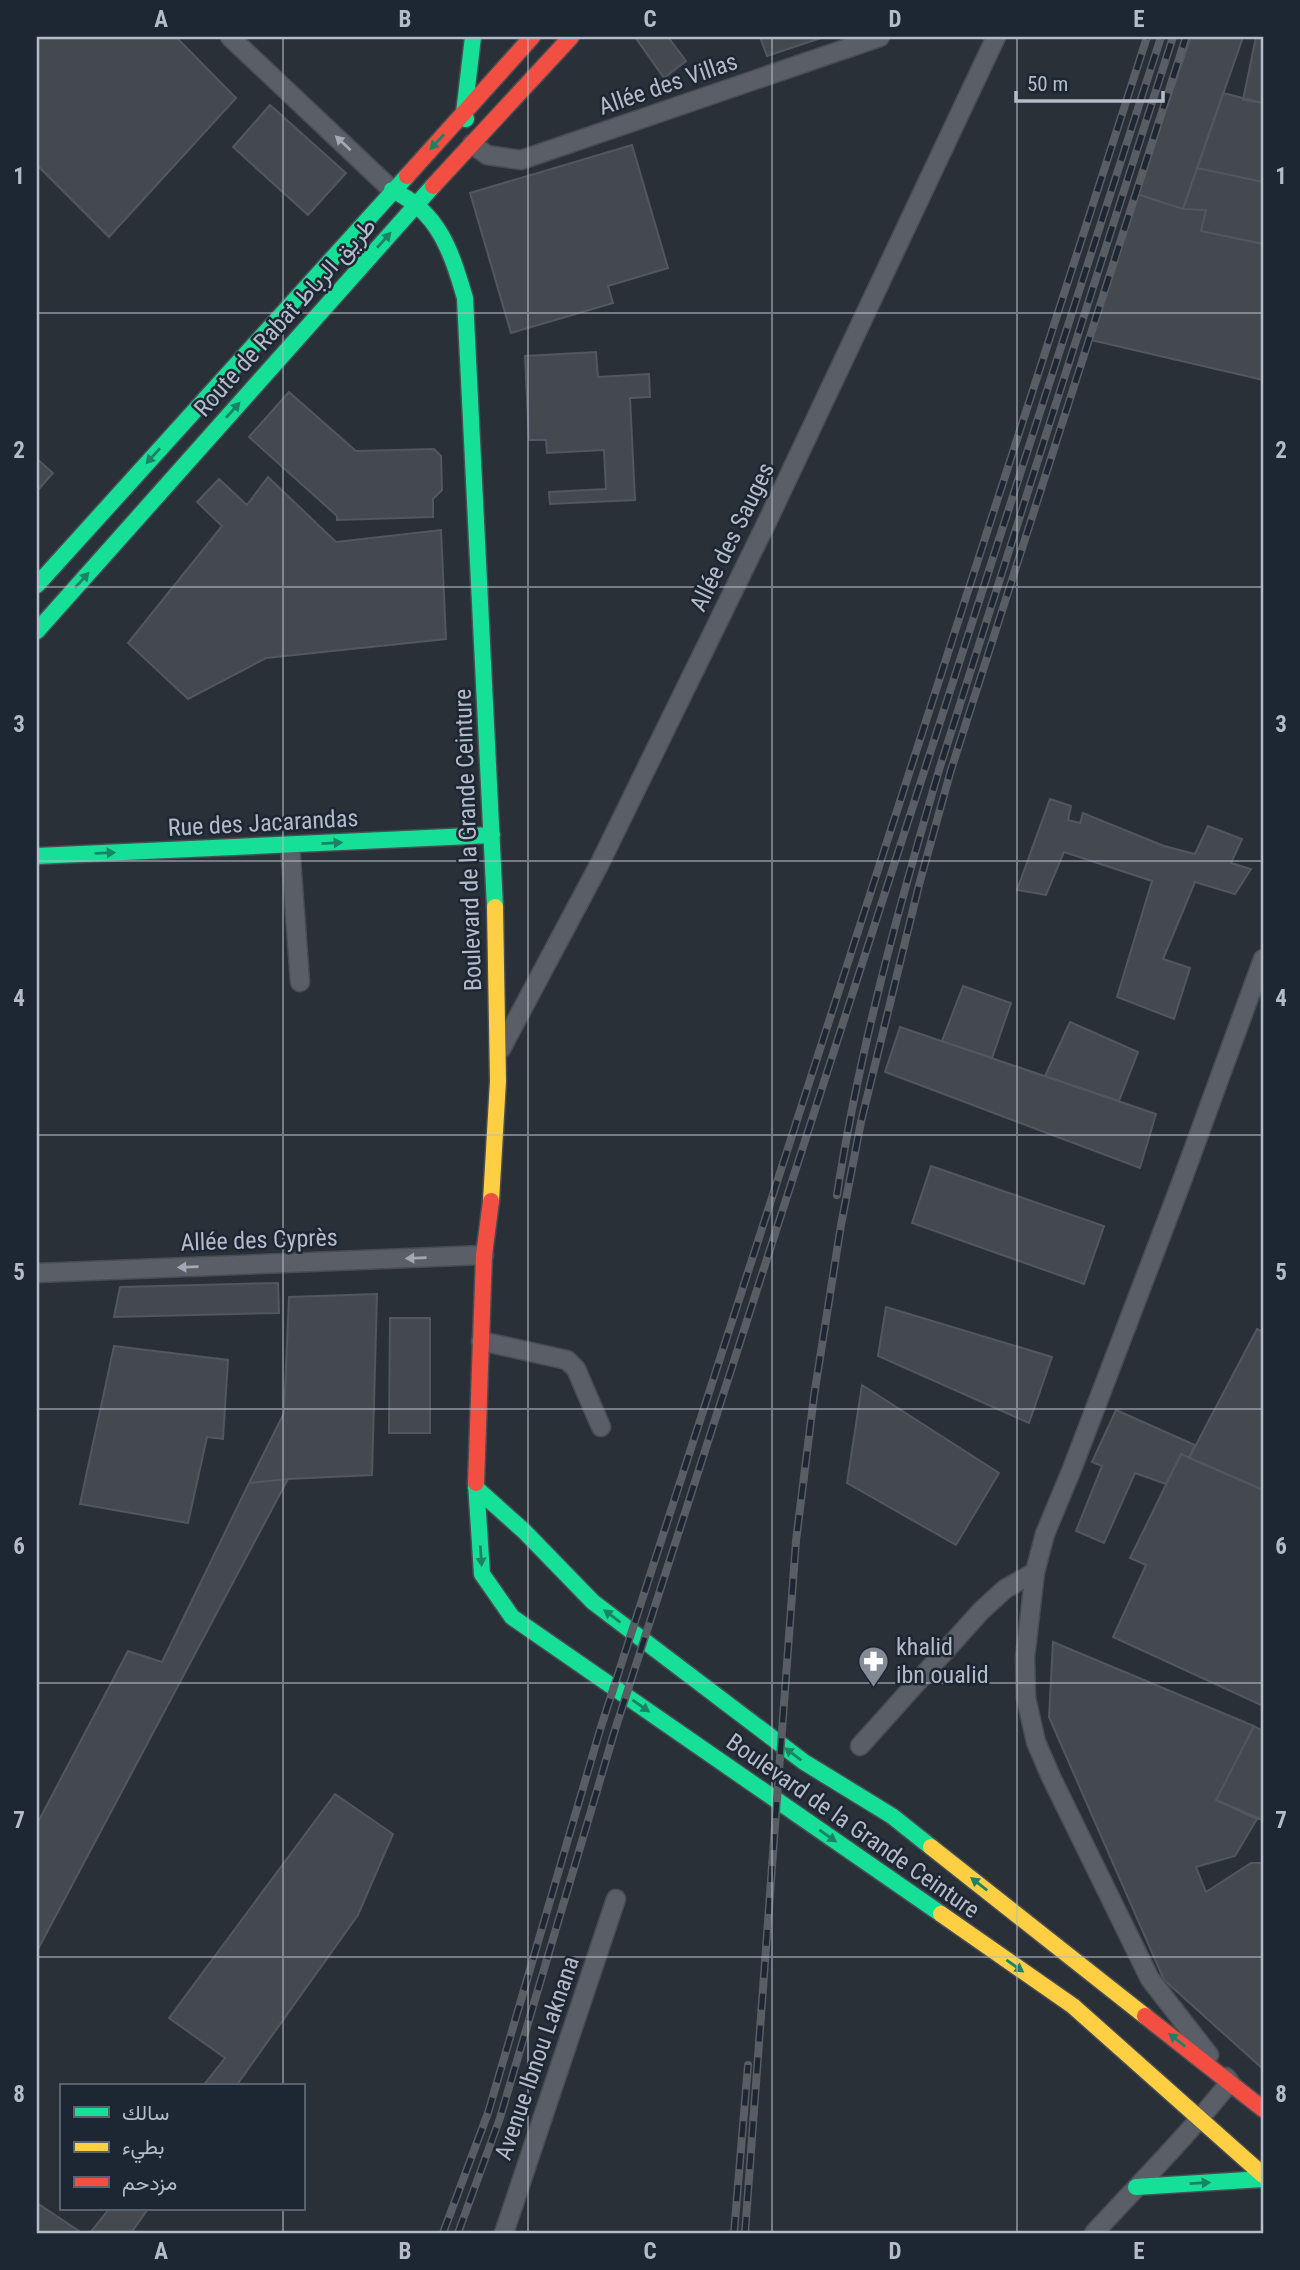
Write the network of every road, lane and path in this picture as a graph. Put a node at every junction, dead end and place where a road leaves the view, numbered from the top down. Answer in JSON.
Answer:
{"nodes":[{"id":1,"x":230,"y":37,"type":"edge"},
{"id":2,"x":473,"y":37,"type":"edge"},
{"id":3,"x":532,"y":37,"type":"edge"},
{"id":4,"x":571,"y":37,"type":"edge"},
{"id":5,"x":880,"y":37,"type":"edge"},
{"id":6,"x":996,"y":37,"type":"edge"},
{"id":7,"x":464,"y":113,"type":"junction"},
{"id":8,"x":472,"y":144,"type":"junction"},
{"id":9,"x":392,"y":190,"type":"junction"},
{"id":10,"x":416,"y":204,"type":"junction"},
{"id":11,"x":37,"y":585,"type":"edge"},
{"id":12,"x":37,"y":631,"type":"edge"},
{"id":13,"x":492,"y":835,"type":"junction"},
{"id":14,"x":290,"y":845,"type":"junction"},
{"id":15,"x":37,"y":856,"type":"edge"},
{"id":16,"x":1263,"y":959,"type":"edge"},
{"id":17,"x":300,"y":982,"type":"dead end"},
{"id":18,"x":499,"y":1053,"type":"junction"},
{"id":19,"x":484,"y":1255,"type":"junction"},
{"id":20,"x":37,"y":1273,"type":"edge"},
{"id":21,"x":481,"y":1341,"type":"junction"},
{"id":22,"x":601,"y":1427,"type":"dead end"},
{"id":23,"x":476,"y":1488,"type":"junction"},
{"id":24,"x":1035,"y":1572,"type":"junction"},
{"id":25,"x":860,"y":1746,"type":"dead end"},
{"id":26,"x":616,"y":1899,"type":"dead end"},
{"id":27,"x":1230,"y":2082,"type":"junction"},
{"id":28,"x":1263,"y":2109,"type":"edge"},
{"id":29,"x":1201,"y":2119,"type":"junction"},
{"id":30,"x":1263,"y":2177,"type":"edge"},
{"id":31,"x":1136,"y":2188,"type":"junction"},
{"id":32,"x":504,"y":2233,"type":"edge"},
{"id":33,"x":1094,"y":2233,"type":"edge"}],
"edges":[{"from":9,"to":1,"type":"street","one_way":true},
{"from":2,"to":7,"type":"main road"},
{"from":3,"to":7,"type":"main road","name":"Route de Rabat طريق الرباط"},
{"from":4,"to":8,"type":"main road","name":"Route de Rabat طريق الرباط"},
{"from":5,"to":8,"type":"street","name":"Allée des Villas"},
{"from":6,"to":18,"type":"street","name":"Allée des Sauges"},
{"from":7,"to":8,"type":"main road"},
{"from":7,"to":9,"type":"main road","name":"Route de Rabat طريق الرباط","one_way":true},
{"from":8,"to":10,"type":"main road","name":"Route de Rabat طريق الرباط"},
{"from":9,"to":10,"type":"main road"},
{"from":9,"to":11,"type":"main road","name":"Route de Rabat طريق الرباط","one_way":true},
{"from":12,"to":10,"type":"main road","name":"Route de Rabat طريق الرباط","one_way":true},
{"from":10,"to":13,"type":"main road","name":"Boulevard de la Grande Ceinture"},
{"from":14,"to":13,"type":"main road","name":"Rue des Jacarandas","one_way":true},
{"from":13,"to":18,"type":"main road","name":"Boulevard de la Grande Ceinture"},
{"from":15,"to":14,"type":"main road","name":"Rue des Jacarandas","one_way":true},
{"from":14,"to":17,"type":"street"},
{"from":16,"to":24,"type":"street"},
{"from":18,"to":19,"type":"main road","name":"Boulevard de la Grande Ceinture"},
{"from":19,"to":20,"type":"street","name":"Allée des Cyprès","one_way":true},
{"from":19,"to":21,"type":"main road","name":"Boulevard de la Grande Ceinture"},
{"from":21,"to":22,"type":"street"},
{"from":21,"to":23,"type":"main road","name":"Boulevard de la Grande Ceinture"},
{"from":27,"to":23,"type":"main road","name":"Boulevard de la Grande Ceinture","one_way":true},
{"from":23,"to":29,"type":"main road","name":"Boulevard de la Grande Ceinture","one_way":true},
{"from":24,"to":25,"type":"street"},
{"from":24,"to":27,"type":"street"},
{"from":26,"to":32,"type":"street","name":"Avenue Ibnou Laknana"},
{"from":27,"to":28,"type":"main road","name":"Boulevard de la Grande Ceinture"},
{"from":27,"to":29,"type":"street"},
{"from":29,"to":30,"type":"main road","name":"Boulevard de la Grande Ceinture"},
{"from":29,"to":31,"type":"street"},
{"from":31,"to":30,"type":"main road","one_way":true},
{"from":31,"to":33,"type":"street"}]}
